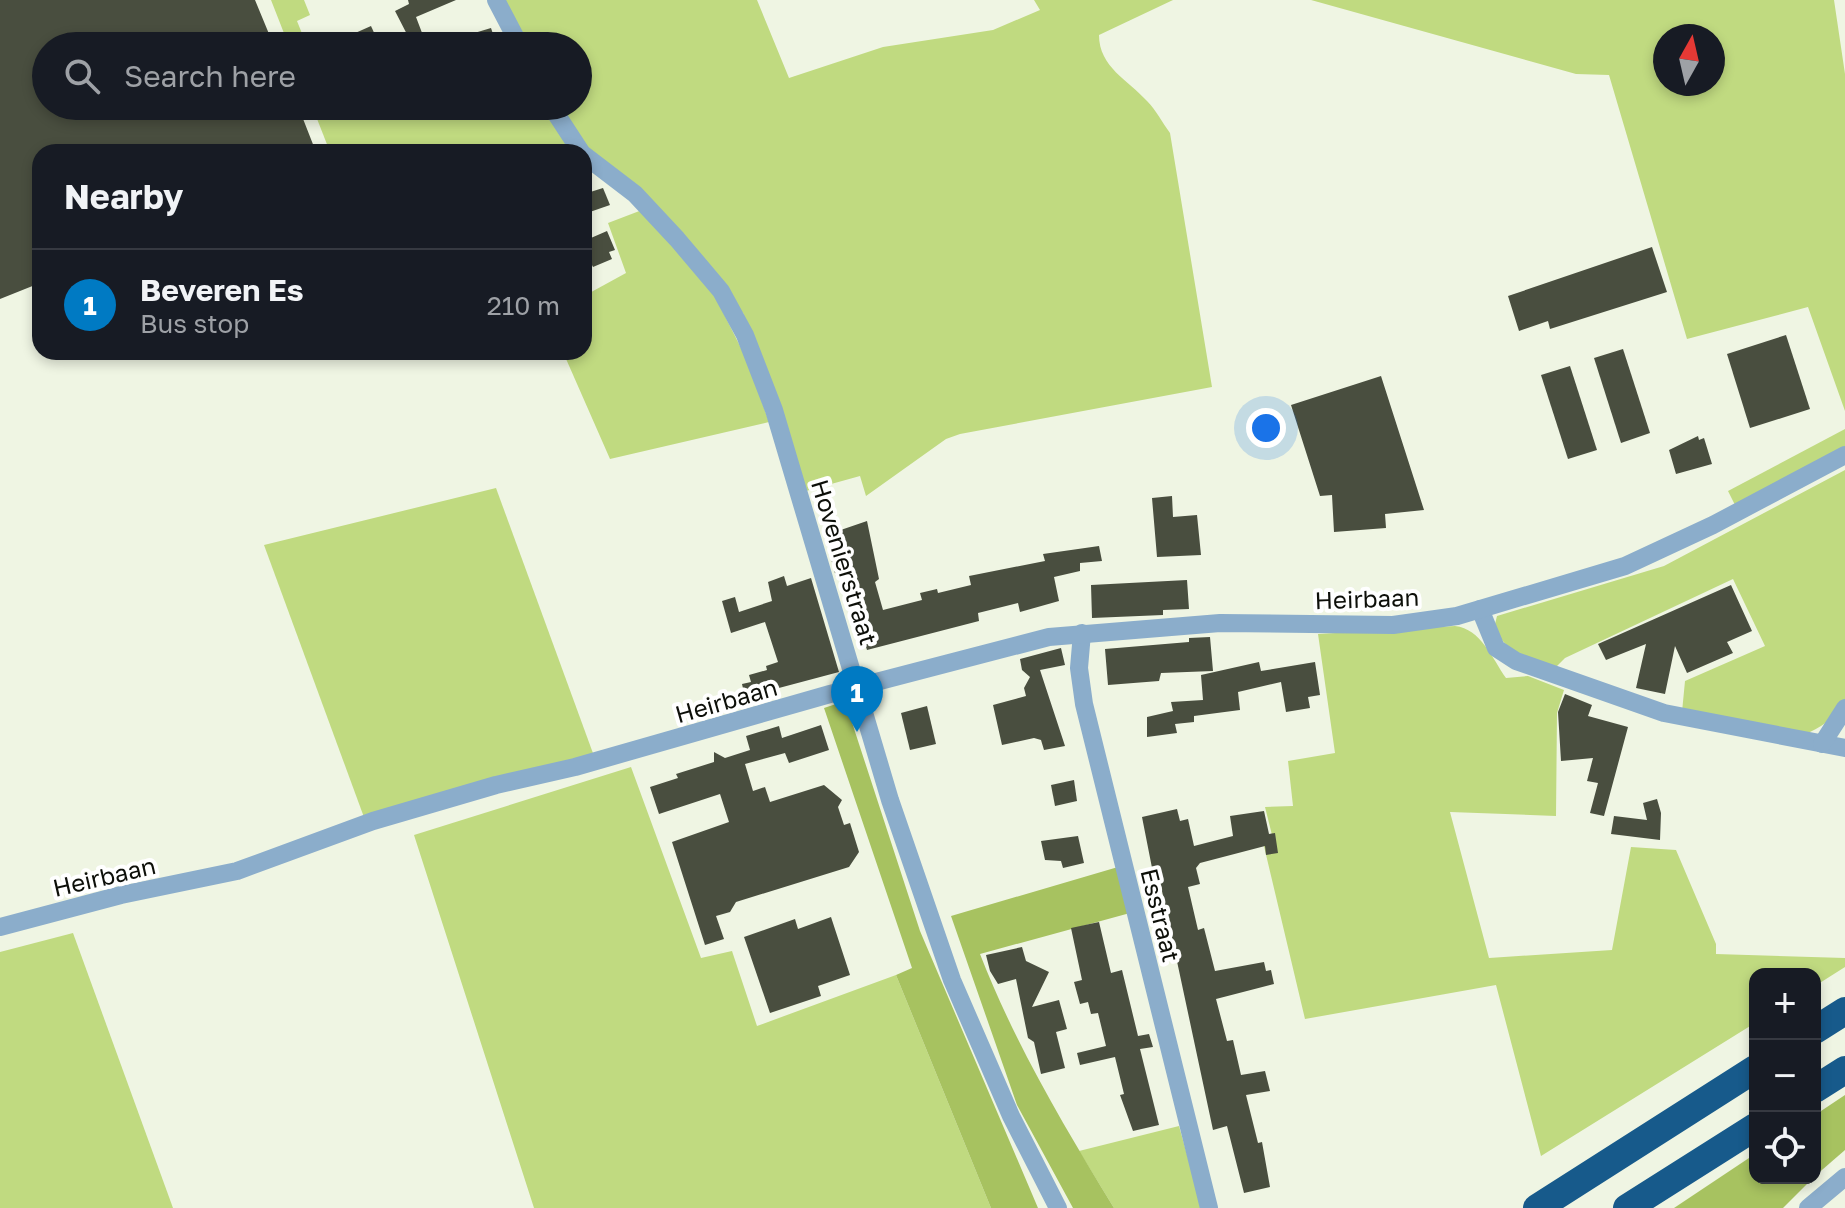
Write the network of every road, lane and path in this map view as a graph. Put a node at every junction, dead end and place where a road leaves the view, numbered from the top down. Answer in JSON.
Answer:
{"nodes":[{"id":1,"x":496,"y":0,"type":"edge"},
{"id":2,"x":513,"y":32,"type":"edge"},
{"id":3,"x":561,"y":120,"type":"edge"},
{"id":4,"x":577,"y":144,"type":"edge"},
{"id":5,"x":592,"y":160,"type":"edge"},
{"id":6,"x":1845,"y":455,"type":"edge"},
{"id":7,"x":1480,"y":609,"type":"junction"},
{"id":8,"x":1082,"y":633,"type":"junction"},
{"id":9,"x":857,"y":687,"type":"junction"},
{"id":10,"x":1845,"y":708,"type":"edge"},
{"id":11,"x":1822,"y":744,"type":"junction"},
{"id":12,"x":1845,"y":748,"type":"edge"},
{"id":13,"x":0,"y":927,"type":"edge"},
{"id":14,"x":1845,"y":1011,"type":"edge"},
{"id":15,"x":1821,"y":1026,"type":"edge"},
{"id":16,"x":1845,"y":1070,"type":"edge"},
{"id":17,"x":1749,"y":1073,"type":"edge"},
{"id":18,"x":1821,"y":1085,"type":"edge"},
{"id":19,"x":1749,"y":1131,"type":"edge"},
{"id":20,"x":1845,"y":1177,"type":"edge"},
{"id":21,"x":1058,"y":1208,"type":"edge"},
{"id":22,"x":1209,"y":1208,"type":"edge"},
{"id":23,"x":1537,"y":1208,"type":"edge"},
{"id":24,"x":1627,"y":1208,"type":"edge"},
{"id":25,"x":1808,"y":1208,"type":"edge"}],
"edges":[{"from":1,"to":2,"type":"street"},
{"from":3,"to":4,"type":"street","name":"Hovenierstraat"},
{"from":5,"to":9,"type":"street","name":"Hovenierstraat"},
{"from":6,"to":7,"type":"street","name":"Heirbaan"},
{"from":7,"to":8,"type":"street","name":"Heirbaan"},
{"from":7,"to":11,"type":"street"},
{"from":8,"to":9,"type":"street","name":"Heirbaan"},
{"from":8,"to":22,"type":"street","name":"Esstraat"},
{"from":9,"to":13,"type":"street","name":"Heirbaan"},
{"from":9,"to":21,"type":"street","name":"Hovenierstraat"},
{"from":10,"to":11,"type":"street"},
{"from":11,"to":12,"type":"street"},
{"from":14,"to":15,"type":"highway"},
{"from":16,"to":18,"type":"highway"},
{"from":17,"to":23,"type":"highway"},
{"from":19,"to":24,"type":"highway"},
{"from":20,"to":25,"type":"street"}]}
